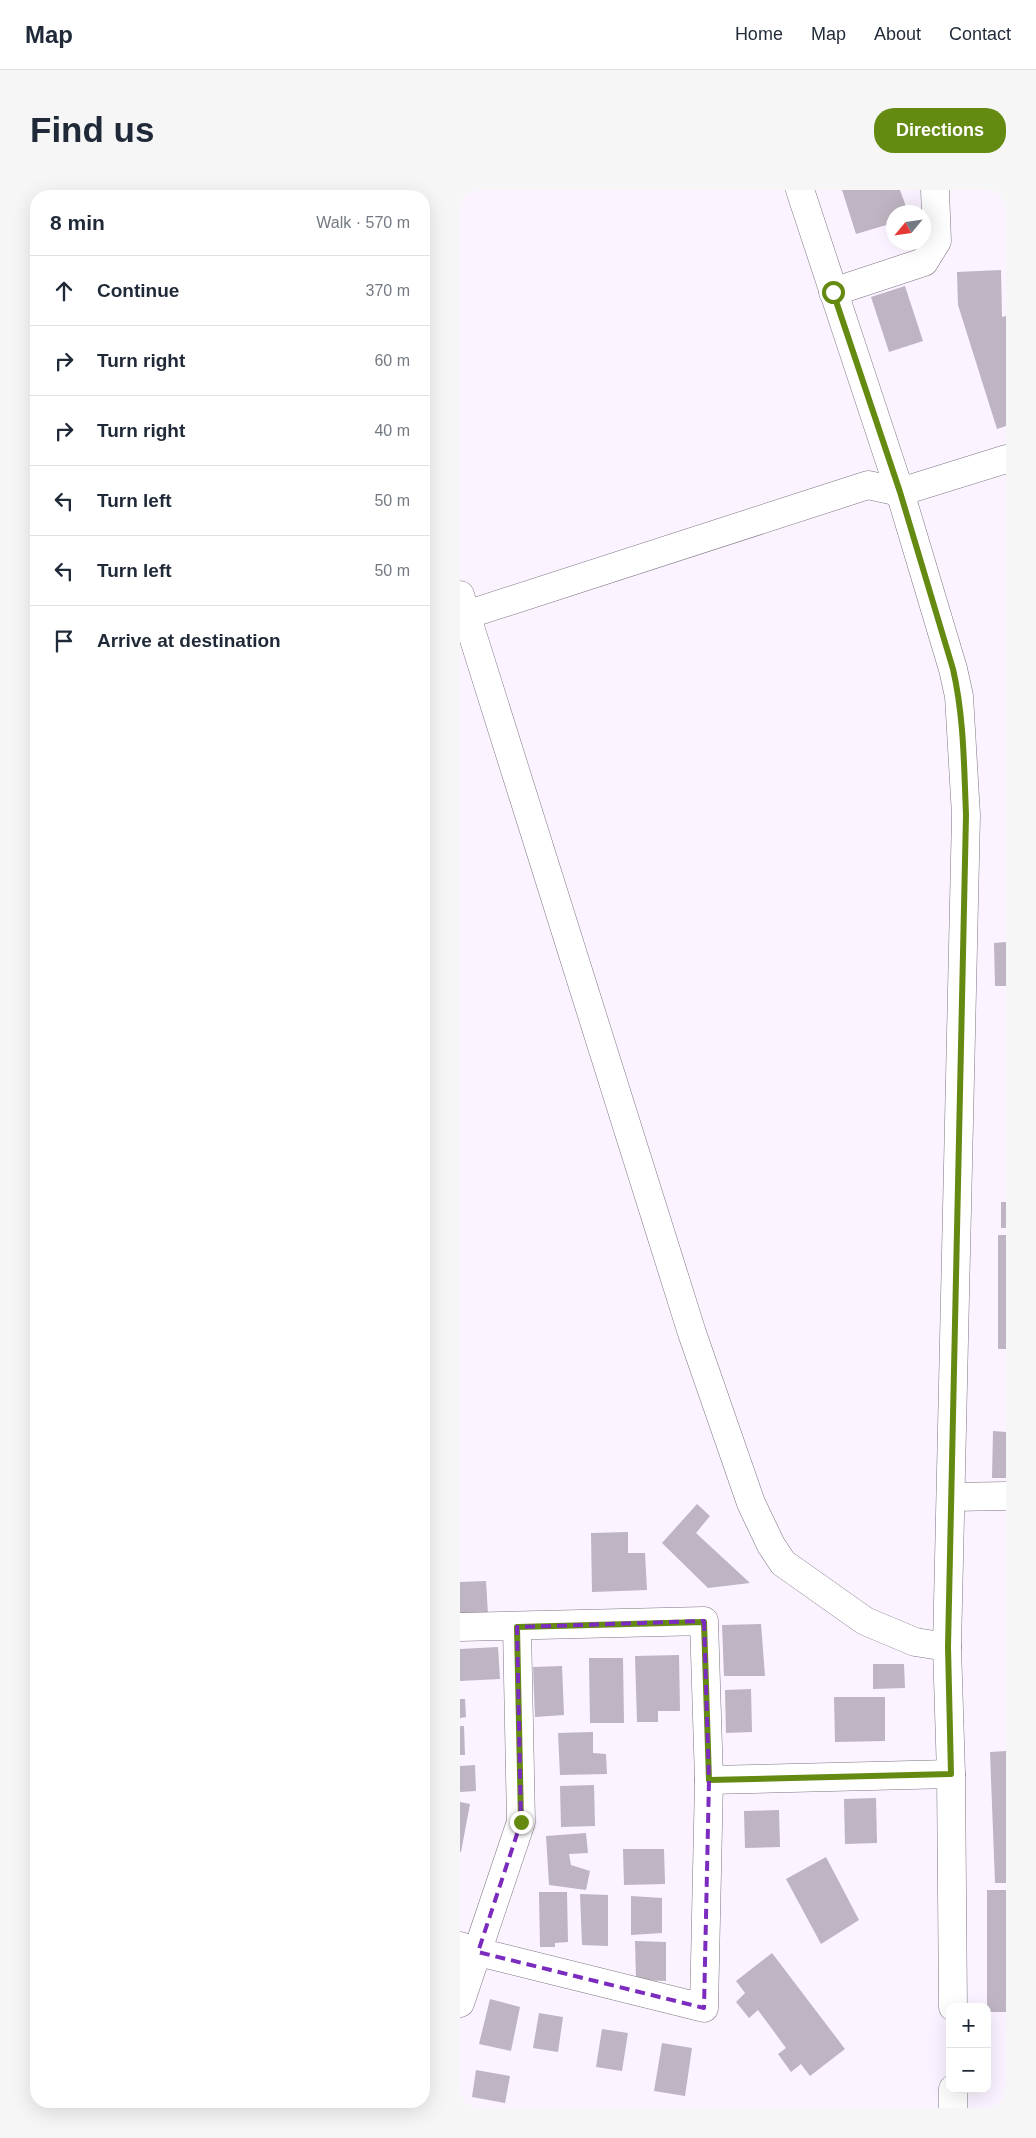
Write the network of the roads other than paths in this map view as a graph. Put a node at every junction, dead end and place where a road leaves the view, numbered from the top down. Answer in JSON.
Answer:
{"nodes":[{"id":1,"x":800,"y":190,"type":"edge"},
{"id":2,"x":935,"y":190,"type":"edge"},
{"id":3,"x":833,"y":292,"type":"junction"},
{"id":4,"x":1006,"y":459,"type":"edge"},
{"id":5,"x":900,"y":492,"type":"junction"},
{"id":6,"x":462,"y":609,"type":"edge"},
{"id":7,"x":1006,"y":1496,"type":"edge"},
{"id":8,"x":951,"y":1497,"type":"junction"},
{"id":9,"x":517,"y":1627,"type":"junction"},
{"id":10,"x":460,"y":1628,"type":"edge"},
{"id":11,"x":948,"y":1647,"type":"junction"},
{"id":12,"x":951,"y":1774,"type":"junction"},
{"id":13,"x":709,"y":1780,"type":"junction"},
{"id":14,"x":469,"y":1949,"type":"edge"},
{"id":15,"x":460,"y":2003,"type":"edge"},
{"id":16,"x":953,"y":2003,"type":"edge"},
{"id":17,"x":953,"y":2093,"type":"edge"},
{"id":18,"x":953,"y":2108,"type":"edge"}],
"edges":[{"from":1,"to":3,"type":"street"},
{"from":2,"to":3,"type":"street"},
{"from":3,"to":5,"type":"street"},
{"from":4,"to":5,"type":"street"},
{"from":5,"to":6,"type":"street"},
{"from":5,"to":8,"type":"street"},
{"from":6,"to":11,"type":"street"},
{"from":7,"to":8,"type":"street"},
{"from":8,"to":11,"type":"street"},
{"from":9,"to":10,"type":"street"},
{"from":9,"to":13,"type":"street"},
{"from":9,"to":14,"type":"street"},
{"from":11,"to":12,"type":"street"},
{"from":12,"to":13,"type":"street"},
{"from":12,"to":16,"type":"street"},
{"from":13,"to":14,"type":"street"},
{"from":14,"to":15,"type":"street"},
{"from":17,"to":18,"type":"street"}]}
